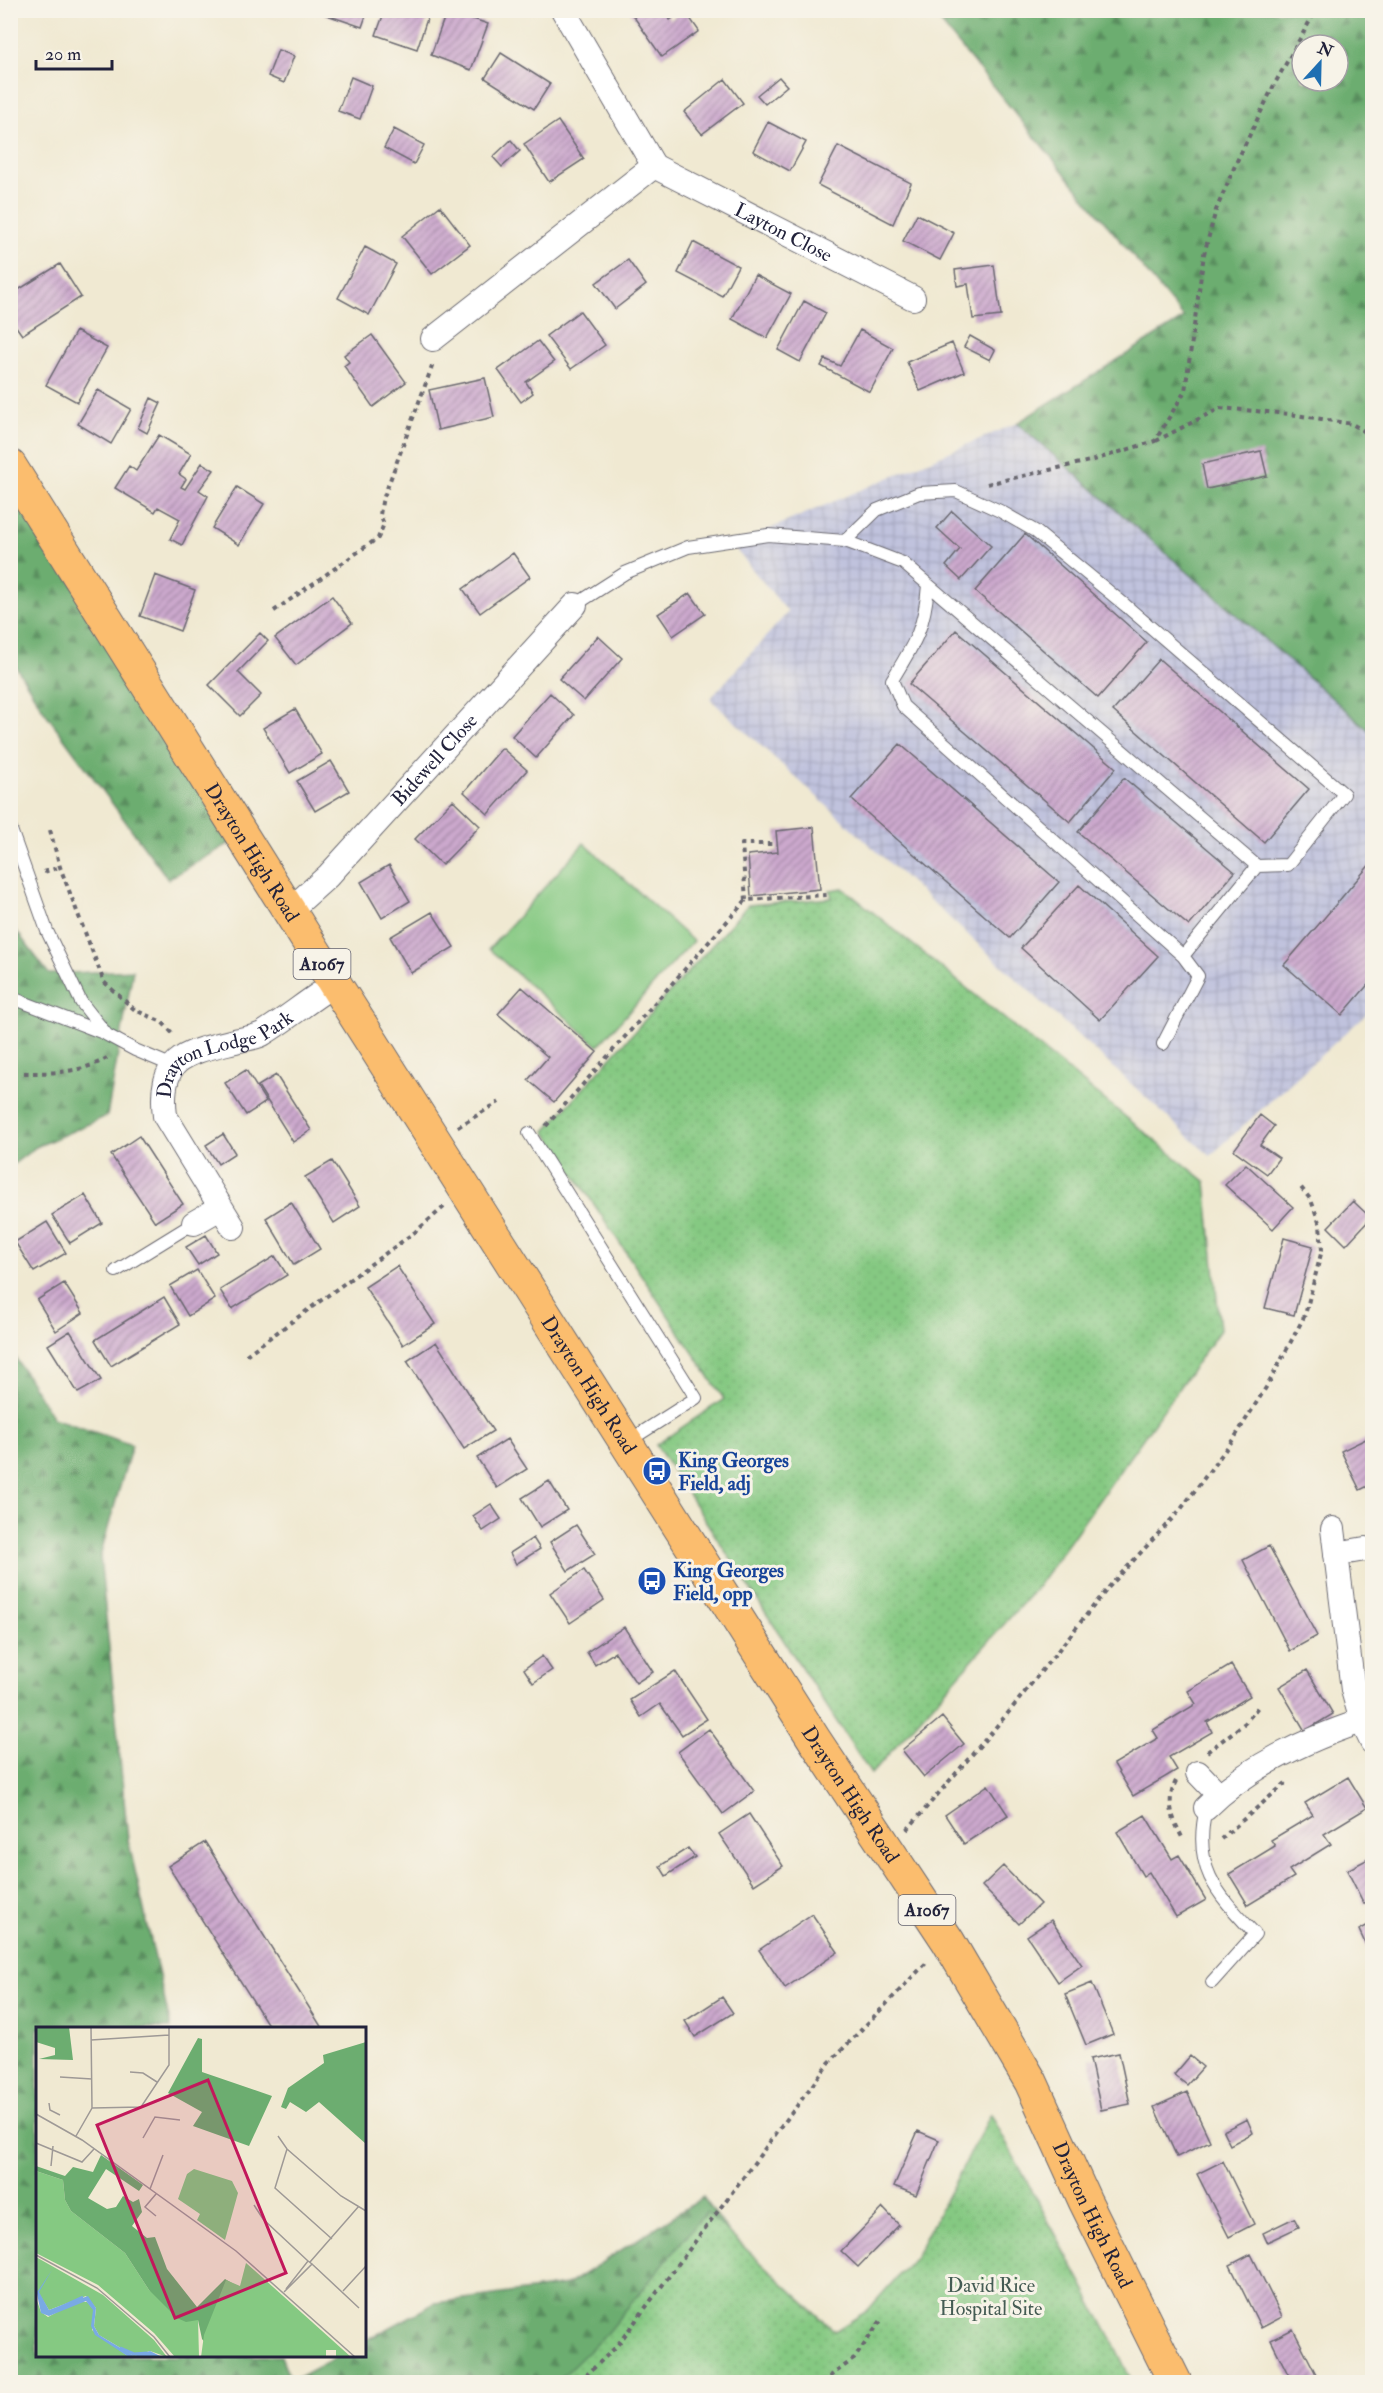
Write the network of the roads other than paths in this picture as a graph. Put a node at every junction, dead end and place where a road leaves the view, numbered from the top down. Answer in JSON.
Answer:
{"nodes":[{"id":1,"x":563,"y":10,"type":"edge"},
{"id":2,"x":654,"y":166,"type":"junction"},
{"id":3,"x":913,"y":298,"type":"dead end"},
{"id":4,"x":433,"y":339,"type":"road end"},
{"id":5,"x":10,"y":466,"type":"edge"},
{"id":6,"x":844,"y":542,"type":"junction"},
{"id":7,"x":928,"y":585,"type":"junction"},
{"id":8,"x":575,"y":605,"type":"joint"},
{"id":9,"x":10,"y":827,"type":"edge"},
{"id":10,"x":1257,"y":866,"type":"junction"},
{"id":11,"x":289,"y":911,"type":"junction"},
{"id":12,"x":1183,"y":956,"type":"junction"},
{"id":13,"x":335,"y":984,"type":"junction"},
{"id":14,"x":10,"y":997,"type":"edge"},
{"id":15,"x":107,"y":1035,"type":"junction"},
{"id":16,"x":1163,"y":1044,"type":"dead end"},
{"id":17,"x":179,"y":1061,"type":"junction"},
{"id":18,"x":531,"y":1136,"type":"road end"},
{"id":19,"x":194,"y":1223,"type":"joint"},
{"id":20,"x":116,"y":1271,"type":"dead end"},
{"id":21,"x":626,"y":1443,"type":"junction"},
{"id":22,"x":1332,"y":1529,"type":"dead end"},
{"id":23,"x":1365,"y":1549,"type":"dead end"},
{"id":24,"x":1336,"y":1554,"type":"junction"},
{"id":25,"x":1362,"y":1721,"type":"junction"},
{"id":26,"x":1372,"y":1742,"type":"edge"},
{"id":27,"x":1198,"y":1773,"type":"dead end"},
{"id":28,"x":1212,"y":1801,"type":"junction"},
{"id":29,"x":1212,"y":1982,"type":"dead end"},
{"id":30,"x":1175,"y":2382,"type":"edge"}],
"edges":[{"from":1,"to":2,"type":"street"},
{"from":2,"to":3,"type":"street","name":"Layton Close"},
{"from":2,"to":4,"type":"street"},
{"from":5,"to":11,"type":"main road","name":"Drayton High Road","number":"A1067"},
{"from":6,"to":7,"type":"lane"},
{"from":6,"to":8,"type":"lane"},
{"from":6,"to":10,"type":"lane"},
{"from":7,"to":10,"type":"lane"},
{"from":7,"to":12,"type":"lane"},
{"from":8,"to":11,"type":"street","name":"Bidewell Close"},
{"from":9,"to":15,"type":"lane"},
{"from":10,"to":12,"type":"lane"},
{"from":11,"to":13,"type":"main road","name":"Drayton High Road","number":"A1067"},
{"from":12,"to":16,"type":"lane"},
{"from":13,"to":17,"type":"street","name":"Drayton Lodge Park"},
{"from":13,"to":21,"type":"main road","name":"Drayton High Road","number":"A1067"},
{"from":14,"to":15,"type":"lane"},
{"from":15,"to":17,"type":"lane"},
{"from":17,"to":19,"type":"street","name":"Drayton Lodge Park"},
{"from":18,"to":21,"type":"lane"},
{"from":19,"to":20,"type":"lane"},
{"from":21,"to":30,"type":"main road","name":"Drayton High Road","number":"A1067"},
{"from":22,"to":24,"type":"street"},
{"from":23,"to":24,"type":"street"},
{"from":24,"to":25,"type":"street"},
{"from":25,"to":26,"type":"street"},
{"from":25,"to":28,"type":"street"},
{"from":27,"to":28,"type":"street"},
{"from":28,"to":29,"type":"lane"}]}
